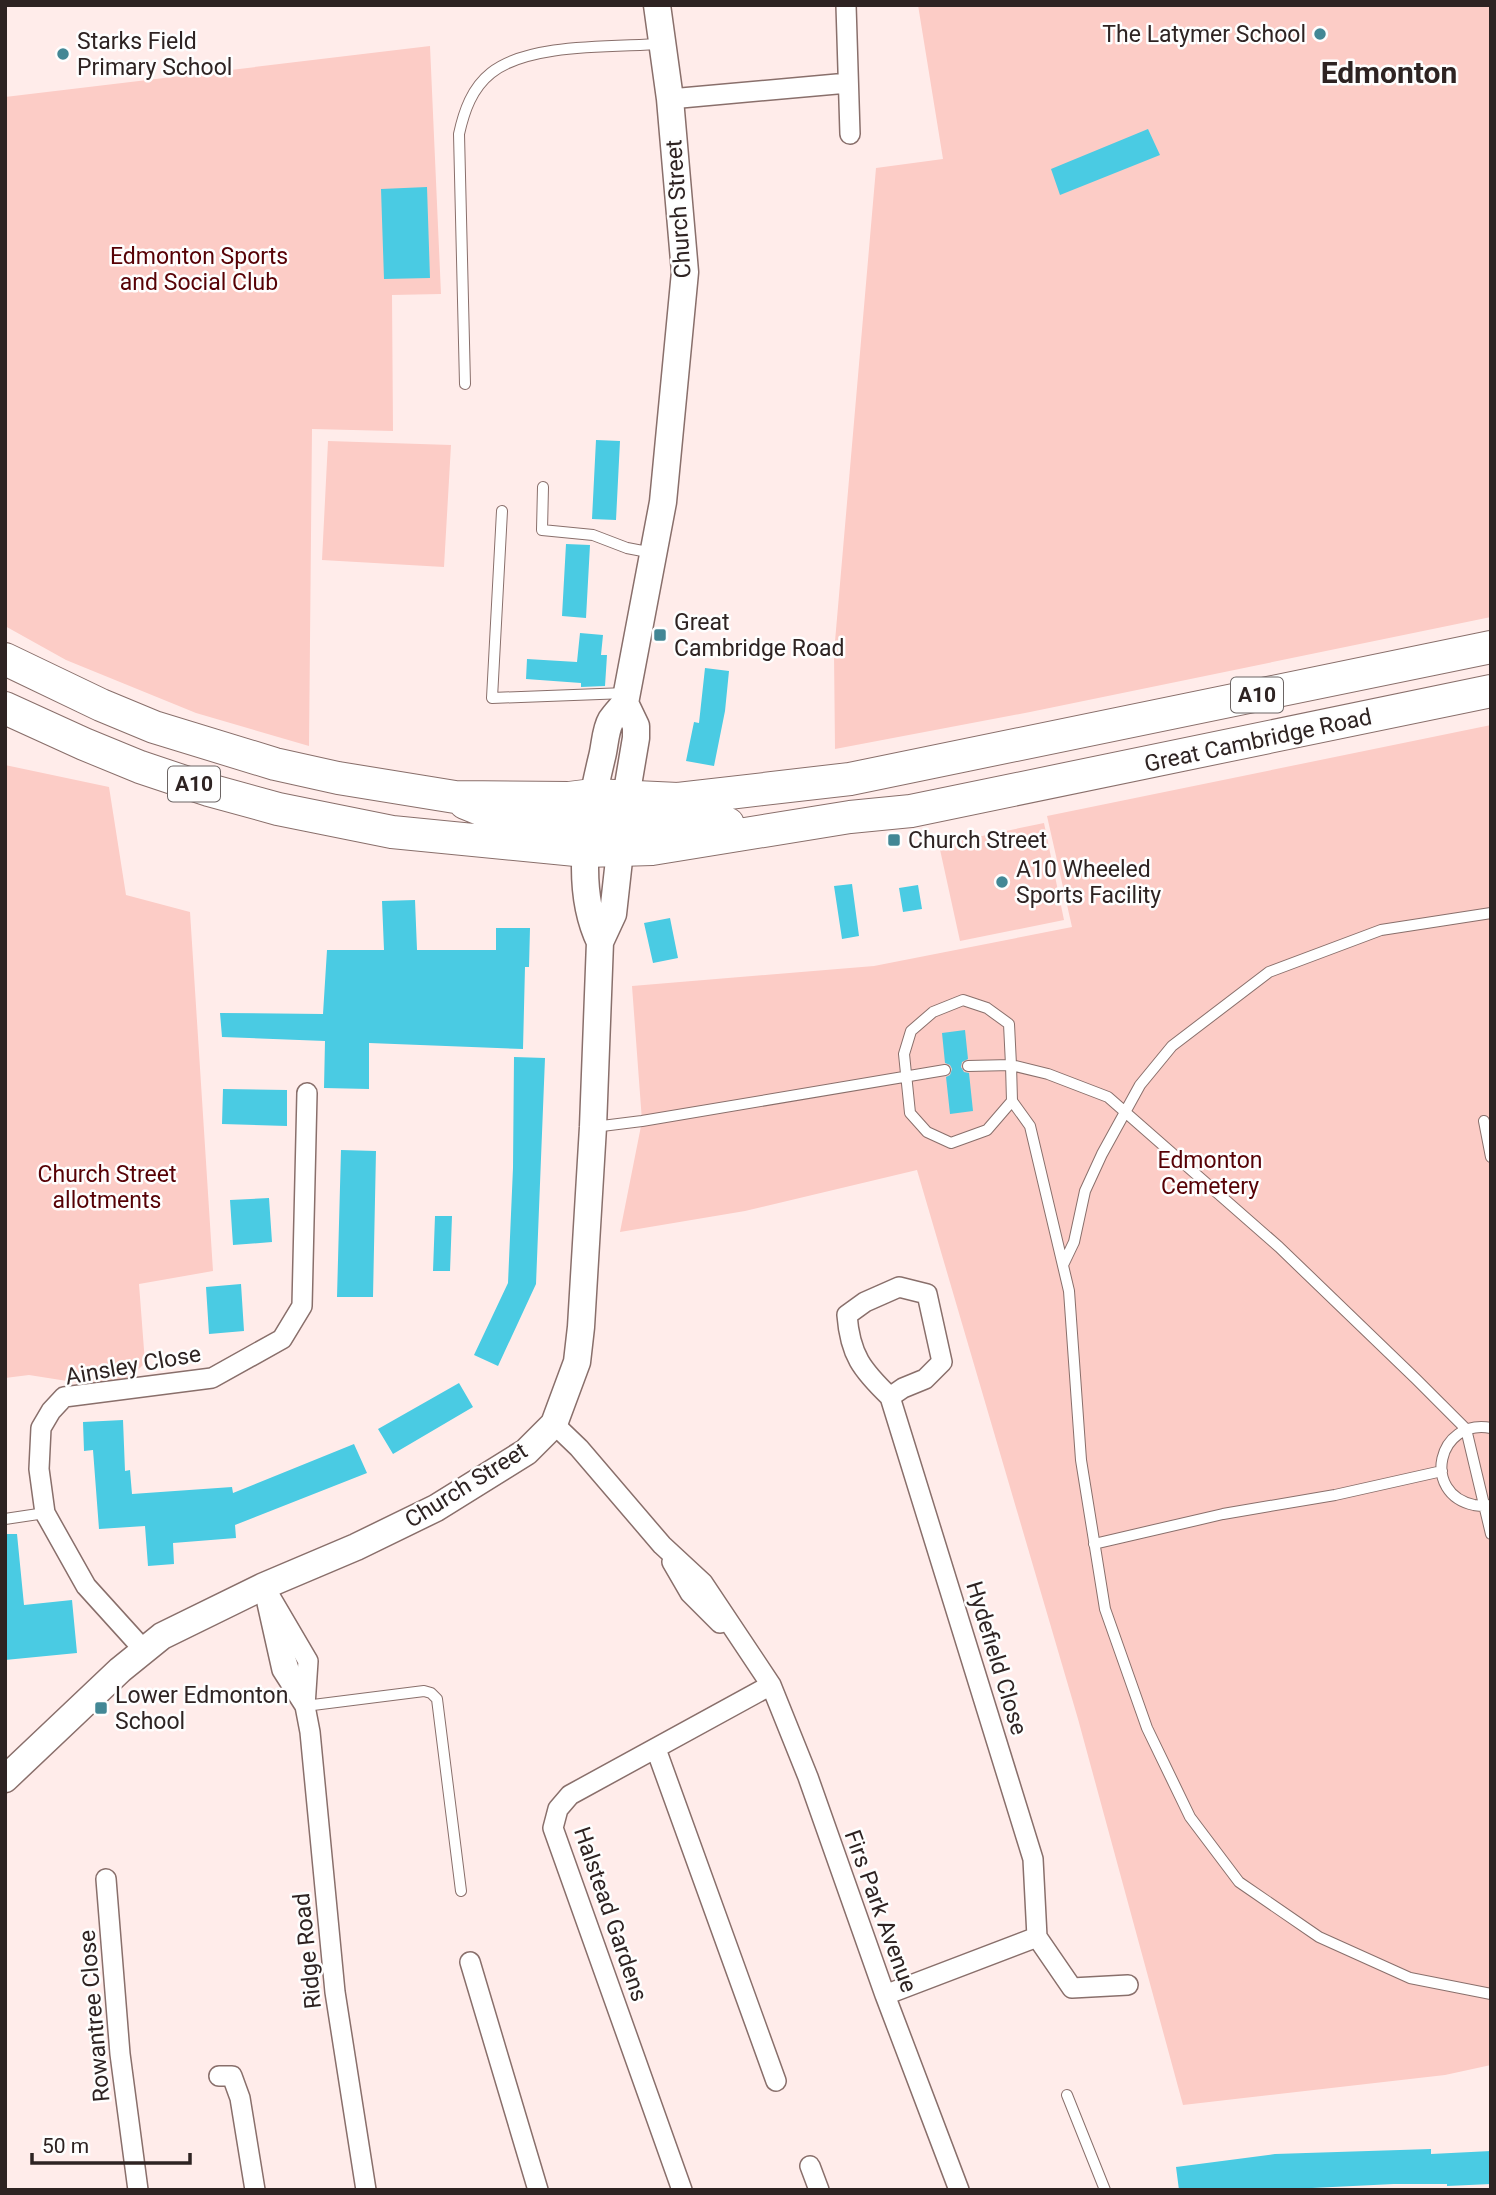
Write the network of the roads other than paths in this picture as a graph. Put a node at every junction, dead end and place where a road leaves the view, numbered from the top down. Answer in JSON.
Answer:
{"nodes":[{"id":1,"x":657,"y":5,"type":"edge"},
{"id":2,"x":846,"y":5,"type":"edge"},
{"id":3,"x":664,"y":44,"type":"junction"},
{"id":4,"x":848,"y":83,"type":"junction"},
{"id":5,"x":670,"y":99,"type":"junction"},
{"id":6,"x":850,"y":134,"type":"dead end"},
{"id":7,"x":465,"y":384,"type":"dead end"},
{"id":8,"x":543,"y":487,"type":"dead end"},
{"id":9,"x":502,"y":511,"type":"dead end"},
{"id":10,"x":654,"y":553,"type":"junction"},
{"id":11,"x":1491,"y":647,"type":"edge"},
{"id":12,"x":5,"y":659,"type":"edge"},
{"id":13,"x":1491,"y":691,"type":"edge"},
{"id":14,"x":626,"y":698,"type":"junction"},
{"id":15,"x":5,"y":708,"type":"edge"},
{"id":16,"x":1107,"y":726,"type":"junction"},
{"id":17,"x":1116,"y":769,"type":"junction"},
{"id":18,"x":593,"y":795,"type":"junction"},
{"id":19,"x":455,"y":797,"type":"junction"},
{"id":20,"x":623,"y":823,"type":"junction"},
{"id":21,"x":587,"y":839,"type":"junction"},
{"id":22,"x":1491,"y":913,"type":"edge"},
{"id":23,"x":600,"y":942,"type":"junction"},
{"id":24,"x":1011,"y":1065,"type":"junction"},
{"id":25,"x":968,"y":1066,"type":"dead end"},
{"id":26,"x":946,"y":1070,"type":"dead end"},
{"id":27,"x":906,"y":1075,"type":"junction"},
{"id":28,"x":307,"y":1093,"type":"dead end"},
{"id":29,"x":1012,"y":1101,"type":"junction"},
{"id":30,"x":1125,"y":1112,"type":"junction"},
{"id":31,"x":1483,"y":1121,"type":"dead end"},
{"id":32,"x":593,"y":1127,"type":"junction"},
{"id":33,"x":1491,"y":1157,"type":"edge"},
{"id":34,"x":1062,"y":1266,"type":"junction"},
{"id":35,"x":890,"y":1397,"type":"junction"},
{"id":36,"x":554,"y":1423,"type":"junction"},
{"id":37,"x":1491,"y":1428,"type":"edge"},
{"id":38,"x":1466,"y":1429,"type":"junction"},
{"id":39,"x":1442,"y":1471,"type":"junction"},
{"id":40,"x":1488,"y":1506,"type":"edge"},
{"id":41,"x":45,"y":1513,"type":"junction"},
{"id":42,"x":5,"y":1519,"type":"edge"},
{"id":43,"x":1491,"y":1534,"type":"edge"},
{"id":44,"x":1094,"y":1544,"type":"junction"},
{"id":45,"x":264,"y":1586,"type":"junction"},
{"id":46,"x":143,"y":1649,"type":"junction"},
{"id":47,"x":771,"y":1685,"type":"junction"},
{"id":48,"x":305,"y":1706,"type":"junction"},
{"id":49,"x":656,"y":1749,"type":"junction"},
{"id":50,"x":5,"y":1779,"type":"edge"},
{"id":51,"x":107,"y":1879,"type":"dead end"},
{"id":52,"x":461,"y":1891,"type":"dead end"},
{"id":53,"x":1037,"y":1937,"type":"junction"},
{"id":54,"x":470,"y":1962,"type":"dead end"},
{"id":55,"x":1128,"y":1985,"type":"dead end"},
{"id":56,"x":1491,"y":1994,"type":"edge"},
{"id":57,"x":885,"y":1995,"type":"junction"},
{"id":58,"x":219,"y":2076,"type":"dead end"},
{"id":59,"x":776,"y":2081,"type":"dead end"},
{"id":60,"x":1068,"y":2095,"type":"dead end"},
{"id":61,"x":810,"y":2166,"type":"dead end"},
{"id":62,"x":138,"y":2190,"type":"edge"},
{"id":63,"x":255,"y":2190,"type":"edge"},
{"id":64,"x":366,"y":2190,"type":"edge"},
{"id":65,"x":538,"y":2190,"type":"edge"},
{"id":66,"x":682,"y":2190,"type":"edge"},
{"id":67,"x":819,"y":2190,"type":"edge"},
{"id":68,"x":959,"y":2190,"type":"edge"},
{"id":69,"x":1105,"y":2190,"type":"edge"}],
"edges":[{"from":1,"to":3,"type":"main road","name":"Church Street"},
{"from":2,"to":4,"type":"street"},
{"from":3,"to":5,"type":"main road","name":"Church Street"},
{"from":3,"to":7,"type":"lane"},
{"from":4,"to":5,"type":"street"},
{"from":4,"to":6,"type":"street"},
{"from":5,"to":10,"type":"main road","name":"Church Street"},
{"from":8,"to":10,"type":"lane"},
{"from":9,"to":14,"type":"lane"},
{"from":10,"to":14,"type":"main road","name":"Church Street"},
{"from":11,"to":16,"type":"highway","name":"Great Cambridge Road","number":"A10"},
{"from":12,"to":19,"type":"highway","number":"A10"},
{"from":13,"to":17,"type":"highway","name":"Great Cambridge Road","number":"A10"},
{"from":14,"to":18,"type":"main road","name":"Church Street"},
{"from":14,"to":20,"type":"main road","name":"Church Street"},
{"from":15,"to":21,"type":"highway","number":"A10"},
{"from":16,"to":17,"type":"highway"},
{"from":16,"to":20,"type":"highway","name":"Great Cambridge Road","number":"A10"},
{"from":17,"to":20,"type":"highway","name":"Great Cambridge Road","number":"A10"},
{"from":18,"to":19,"type":"highway","number":"A10"},
{"from":18,"to":20,"type":"highway","number":"A10"},
{"from":18,"to":21,"type":"main road","name":"Church Street"},
{"from":19,"to":21,"type":"highway","number":"A10"},
{"from":20,"to":21,"type":"highway","number":"A10"},
{"from":20,"to":23,"type":"main road","name":"Church Street"},
{"from":21,"to":23,"type":"main road","name":"Church Street"},
{"from":22,"to":30,"type":"lane"},
{"from":23,"to":32,"type":"main road","name":"Church Street"},
{"from":24,"to":25,"type":"lane"},
{"from":24,"to":27,"type":"lane"},
{"from":24,"to":29,"type":"lane"},
{"from":24,"to":30,"type":"lane"},
{"from":26,"to":27,"type":"lane"},
{"from":27,"to":29,"type":"lane"},
{"from":27,"to":32,"type":"lane"},
{"from":28,"to":41,"type":"street","name":"Ainsley Close"},
{"from":29,"to":34,"type":"lane"},
{"from":30,"to":34,"type":"lane"},
{"from":30,"to":38,"type":"lane"},
{"from":31,"to":33,"type":"lane"},
{"from":32,"to":36,"type":"main road","name":"Church Street"},
{"from":34,"to":44,"type":"lane"},
{"from":35,"to":35,"type":"street","name":"Hydefield Close"},
{"from":35,"to":53,"type":"street","name":"Hydefield Close"},
{"from":36,"to":45,"type":"main road","name":"Church Street"},
{"from":36,"to":47,"type":"street","name":"Firs Park Avenue"},
{"from":37,"to":38,"type":"lane"},
{"from":38,"to":39,"type":"lane"},
{"from":38,"to":40,"type":"lane"},
{"from":39,"to":40,"type":"lane"},
{"from":39,"to":44,"type":"lane"},
{"from":40,"to":43,"type":"lane"},
{"from":41,"to":42,"type":"lane"},
{"from":41,"to":46,"type":"street","name":"Ainsley Close"},
{"from":44,"to":56,"type":"lane"},
{"from":45,"to":46,"type":"main road","name":"Church Street"},
{"from":45,"to":48,"type":"street","name":"Ridge Road"},
{"from":46,"to":50,"type":"main road","name":"Church Street"},
{"from":47,"to":49,"type":"street","name":"Halstead Gardens"},
{"from":47,"to":57,"type":"street","name":"Firs Park Avenue"},
{"from":48,"to":52,"type":"lane"},
{"from":48,"to":64,"type":"street","name":"Ridge Road"},
{"from":49,"to":59,"type":"street"},
{"from":49,"to":66,"type":"street","name":"Halstead Gardens"},
{"from":51,"to":62,"type":"street","name":"Rowantree Close"},
{"from":53,"to":55,"type":"street"},
{"from":53,"to":57,"type":"street"},
{"from":54,"to":65,"type":"street"},
{"from":57,"to":68,"type":"street","name":"Firs Park Avenue"},
{"from":58,"to":63,"type":"street"},
{"from":60,"to":69,"type":"lane"},
{"from":61,"to":67,"type":"street"}]}
